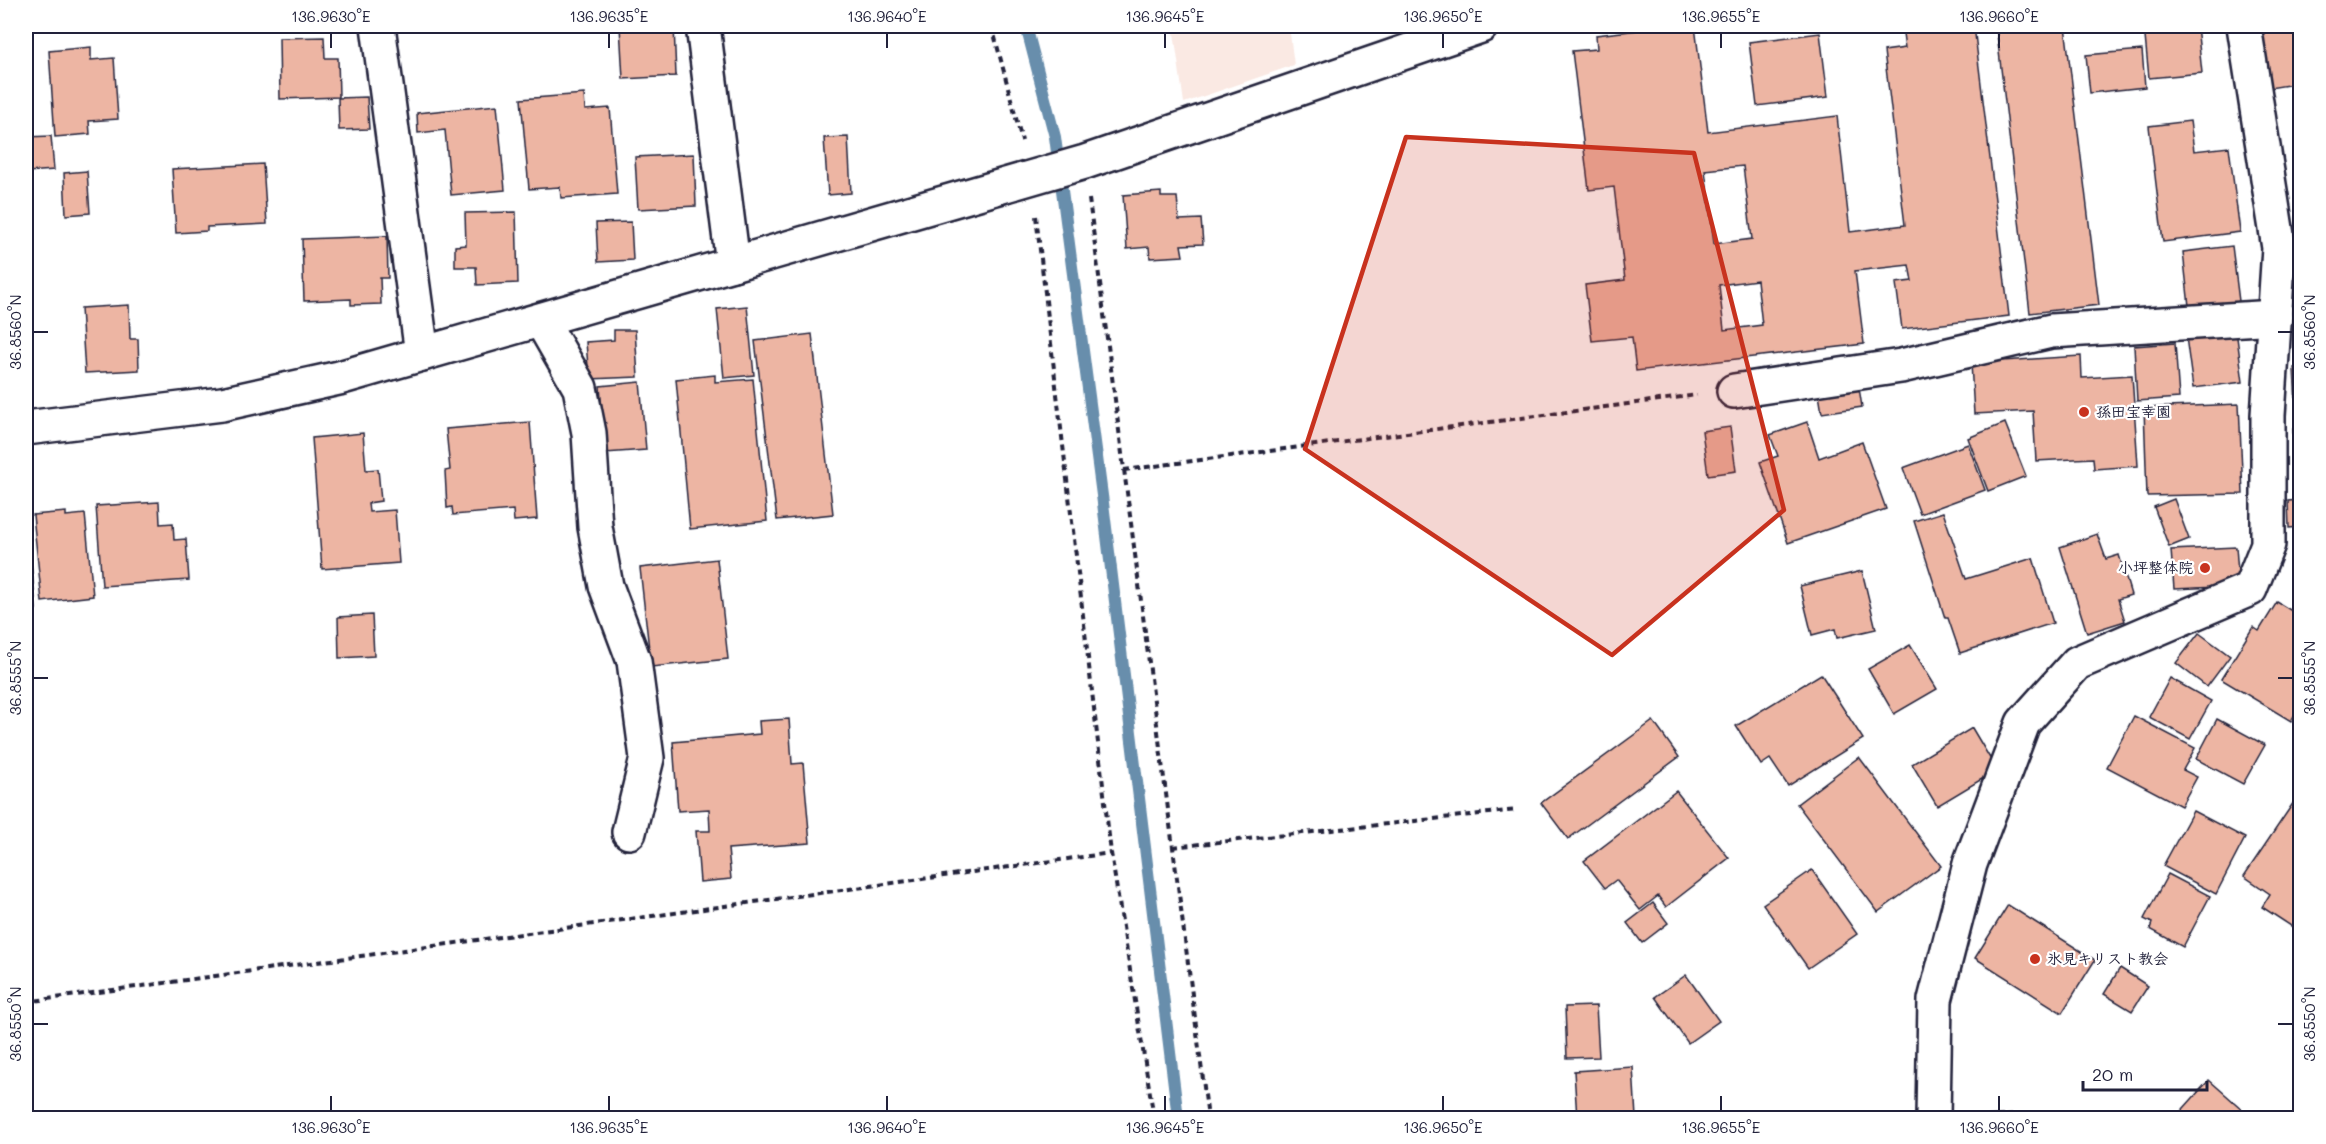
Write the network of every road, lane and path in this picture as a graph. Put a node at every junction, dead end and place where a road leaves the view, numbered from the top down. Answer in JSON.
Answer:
{"nodes":[{"id":1,"x":378,"y":26,"type":"edge"},
{"id":2,"x":703,"y":26,"type":"edge"},
{"id":3,"x":992,"y":26,"type":"edge"},
{"id":4,"x":1481,"y":26,"type":"edge"},
{"id":5,"x":2244,"y":26,"type":"edge"},
{"id":6,"x":1085,"y":162,"type":"junction"},
{"id":7,"x":1031,"y":177,"type":"junction"},
{"id":8,"x":733,"y":264,"type":"junction"},
{"id":9,"x":2275,"y":317,"type":"junction"},
{"id":10,"x":541,"y":320,"type":"junction"},
{"id":11,"x":422,"y":354,"type":"junction"},
{"id":12,"x":1734,"y":390,"type":"joint"},
{"id":13,"x":26,"y":429,"type":"edge"},
{"id":14,"x":1124,"y":470,"type":"junction"},
{"id":15,"x":1517,"y":810,"type":"dead end"},
{"id":16,"x":629,"y":832,"type":"dead end"},
{"id":17,"x":1173,"y":847,"type":"junction"},
{"id":18,"x":1111,"y":853,"type":"junction"},
{"id":19,"x":26,"y":1002,"type":"edge"},
{"id":20,"x":1154,"y":1119,"type":"edge"},
{"id":21,"x":1208,"y":1119,"type":"edge"},
{"id":22,"x":1933,"y":1119,"type":"edge"}],
"edges":[{"from":1,"to":11,"type":"street"},
{"from":2,"to":8,"type":"street"},
{"from":3,"to":7,"type":"path"},
{"from":4,"to":6,"type":"street"},
{"from":5,"to":9,"type":"street"},
{"from":6,"to":7,"type":"street"},
{"from":6,"to":14,"type":"path"},
{"from":7,"to":8,"type":"street"},
{"from":7,"to":18,"type":"path"},
{"from":8,"to":10,"type":"street"},
{"from":9,"to":12,"type":"street"},
{"from":9,"to":22,"type":"street"},
{"from":10,"to":11,"type":"street"},
{"from":10,"to":16,"type":"street"},
{"from":11,"to":13,"type":"street"},
{"from":12,"to":14,"type":"path"},
{"from":14,"to":17,"type":"path"},
{"from":15,"to":17,"type":"path"},
{"from":17,"to":21,"type":"path"},
{"from":18,"to":19,"type":"path"},
{"from":18,"to":20,"type":"path"}]}
